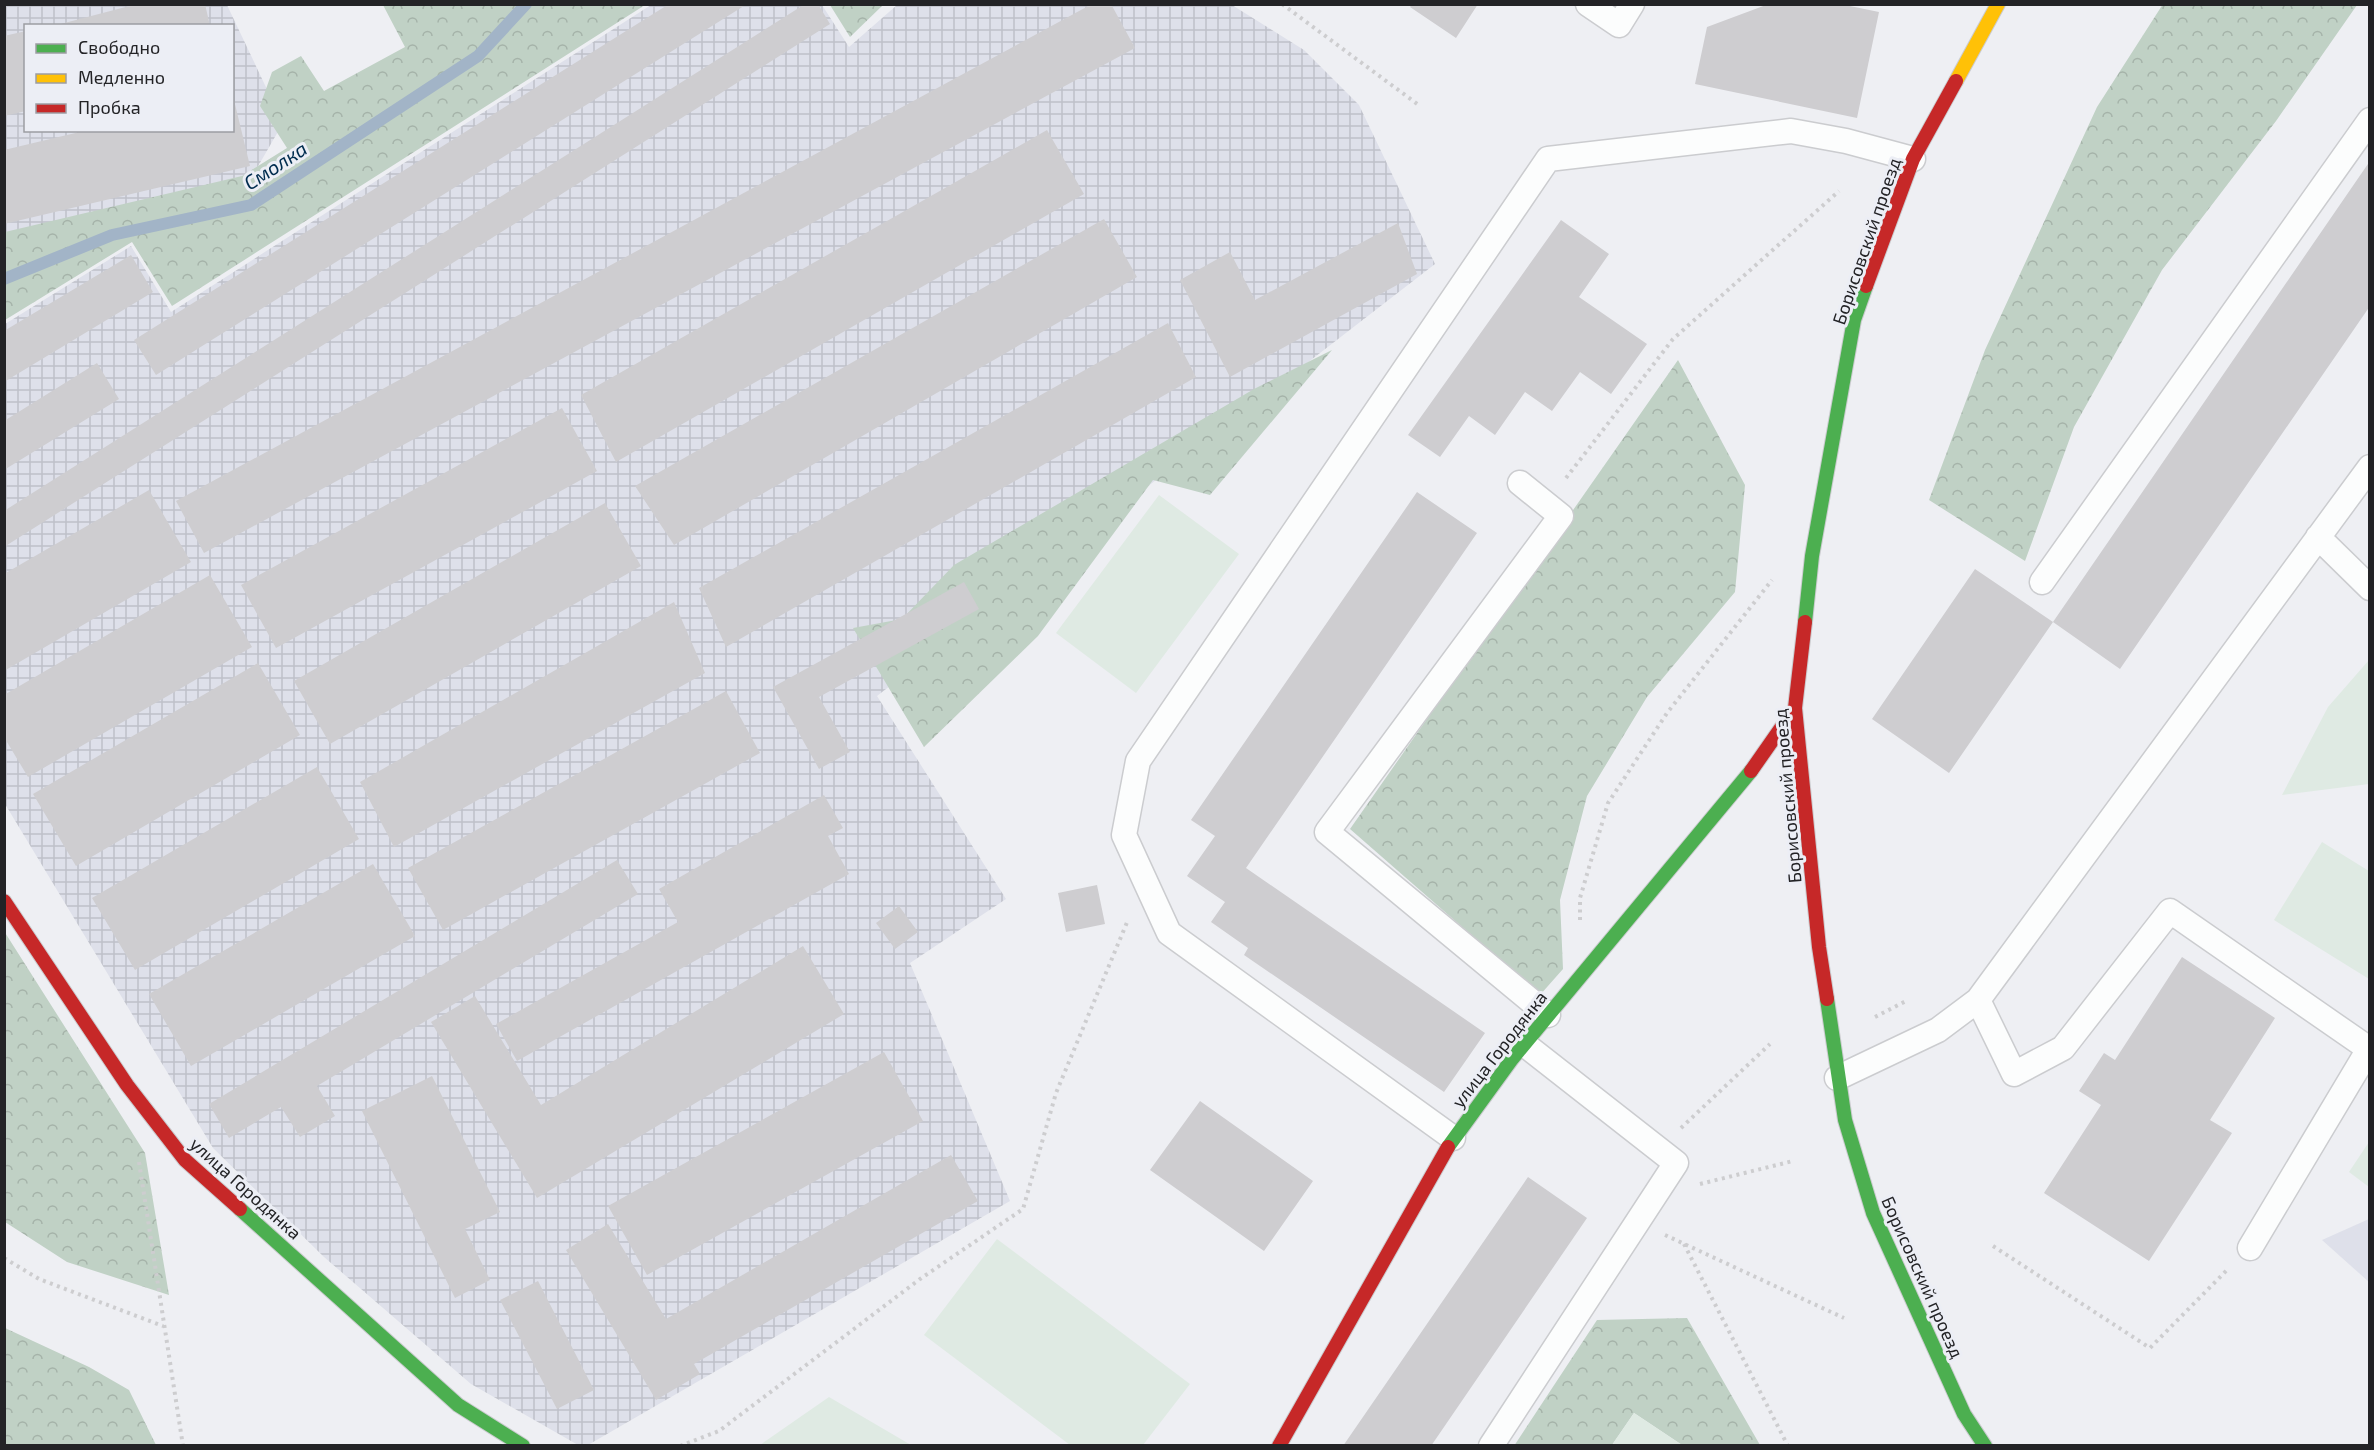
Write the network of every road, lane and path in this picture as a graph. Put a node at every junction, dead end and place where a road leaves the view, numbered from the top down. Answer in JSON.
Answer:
{"nodes":[{"id":1,"x":1282,"y":4,"type":"edge"},
{"id":2,"x":1588,"y":4,"type":"edge"},
{"id":3,"x":1632,"y":4,"type":"edge"},
{"id":4,"x":1998,"y":4,"type":"edge"},
{"id":5,"x":1420,"y":106,"type":"dead end"},
{"id":6,"x":2370,"y":120,"type":"edge"},
{"id":7,"x":1912,"y":159,"type":"junction"},
{"id":8,"x":1839,"y":191,"type":"dead end"},
{"id":9,"x":2370,"y":467,"type":"edge"},
{"id":10,"x":1520,"y":483,"type":"dead end"},
{"id":11,"x":1546,"y":504,"type":"junction"},
{"id":12,"x":2318,"y":537,"type":"junction"},
{"id":13,"x":1773,"y":579,"type":"dead end"},
{"id":14,"x":2042,"y":582,"type":"dead end"},
{"id":15,"x":2370,"y":588,"type":"edge"},
{"id":16,"x":1795,"y":708,"type":"junction"},
{"id":17,"x":1145,"y":879,"type":"junction"},
{"id":18,"x":4,"y":901,"type":"edge"},
{"id":19,"x":1579,"y":978,"type":"junction"},
{"id":20,"x":1908,"y":1000,"type":"dead end"},
{"id":21,"x":1978,"y":1000,"type":"junction"},
{"id":22,"x":1548,"y":1015,"type":"junction"},
{"id":23,"x":1875,"y":1017,"type":"dead end"},
{"id":24,"x":1524,"y":1044,"type":"junction"},
{"id":25,"x":1770,"y":1044,"type":"dead end"},
{"id":26,"x":1837,"y":1078,"type":"junction"},
{"id":27,"x":1453,"y":1138,"type":"junction"},
{"id":28,"x":1659,"y":1150,"type":"junction"},
{"id":29,"x":138,"y":1154,"type":"dead end"},
{"id":30,"x":1793,"y":1161,"type":"dead end"},
{"id":31,"x":1654,"y":1196,"type":"junction"},
{"id":32,"x":1637,"y":1222,"type":"junction"},
{"id":33,"x":1684,"y":1243,"type":"junction"},
{"id":34,"x":1993,"y":1246,"type":"dead end"},
{"id":35,"x":2250,"y":1248,"type":"joint"},
{"id":36,"x":4,"y":1258,"type":"edge"},
{"id":37,"x":1844,"y":1318,"type":"dead end"},
{"id":38,"x":164,"y":1326,"type":"junction"},
{"id":39,"x":183,"y":1446,"type":"edge"},
{"id":40,"x":523,"y":1446,"type":"edge"},
{"id":41,"x":680,"y":1446,"type":"edge"},
{"id":42,"x":1278,"y":1446,"type":"edge"},
{"id":43,"x":1491,"y":1446,"type":"edge"},
{"id":44,"x":1788,"y":1446,"type":"edge"},
{"id":45,"x":1984,"y":1446,"type":"edge"}],
"edges":[{"from":1,"to":5,"type":"path"},
{"from":2,"to":3,"type":"lane"},
{"from":4,"to":7,"type":"street","name":"Борисовский проезд"},
{"from":6,"to":14,"type":"lane"},
{"from":7,"to":16,"type":"street","name":"Борисовский проезд"},
{"from":7,"to":17,"type":"lane"},
{"from":8,"to":11,"type":"path"},
{"from":9,"to":12,"type":"lane"},
{"from":10,"to":11,"type":"lane"},
{"from":11,"to":22,"type":"lane"},
{"from":12,"to":15,"type":"lane"},
{"from":12,"to":21,"type":"lane"},
{"from":13,"to":19,"type":"path"},
{"from":16,"to":19,"type":"street","name":"улица Городянка"},
{"from":16,"to":26,"type":"street","name":"Борисовский проезд"},
{"from":17,"to":27,"type":"lane"},
{"from":17,"to":41,"type":"path"},
{"from":18,"to":40,"type":"street","name":"улица Городянка"},
{"from":19,"to":22,"type":"street","name":"улица Городянка"},
{"from":20,"to":23,"type":"path"},
{"from":21,"to":26,"type":"lane"},
{"from":21,"to":35,"type":"lane"},
{"from":22,"to":24,"type":"street","name":"улица Городянка"},
{"from":24,"to":27,"type":"street","name":"улица Городянка"},
{"from":24,"to":28,"type":"lane"},
{"from":25,"to":28,"type":"path"},
{"from":26,"to":45,"type":"street","name":"Борисовский проезд"},
{"from":27,"to":42,"type":"street","name":"улица Городянка"},
{"from":28,"to":31,"type":"lane"},
{"from":29,"to":38,"type":"path"},
{"from":30,"to":31,"type":"path"},
{"from":31,"to":32,"type":"lane"},
{"from":32,"to":33,"type":"path"},
{"from":32,"to":43,"type":"lane"},
{"from":33,"to":37,"type":"path"},
{"from":33,"to":44,"type":"path"},
{"from":34,"to":35,"type":"path"},
{"from":36,"to":38,"type":"path"},
{"from":38,"to":39,"type":"path"}]}
